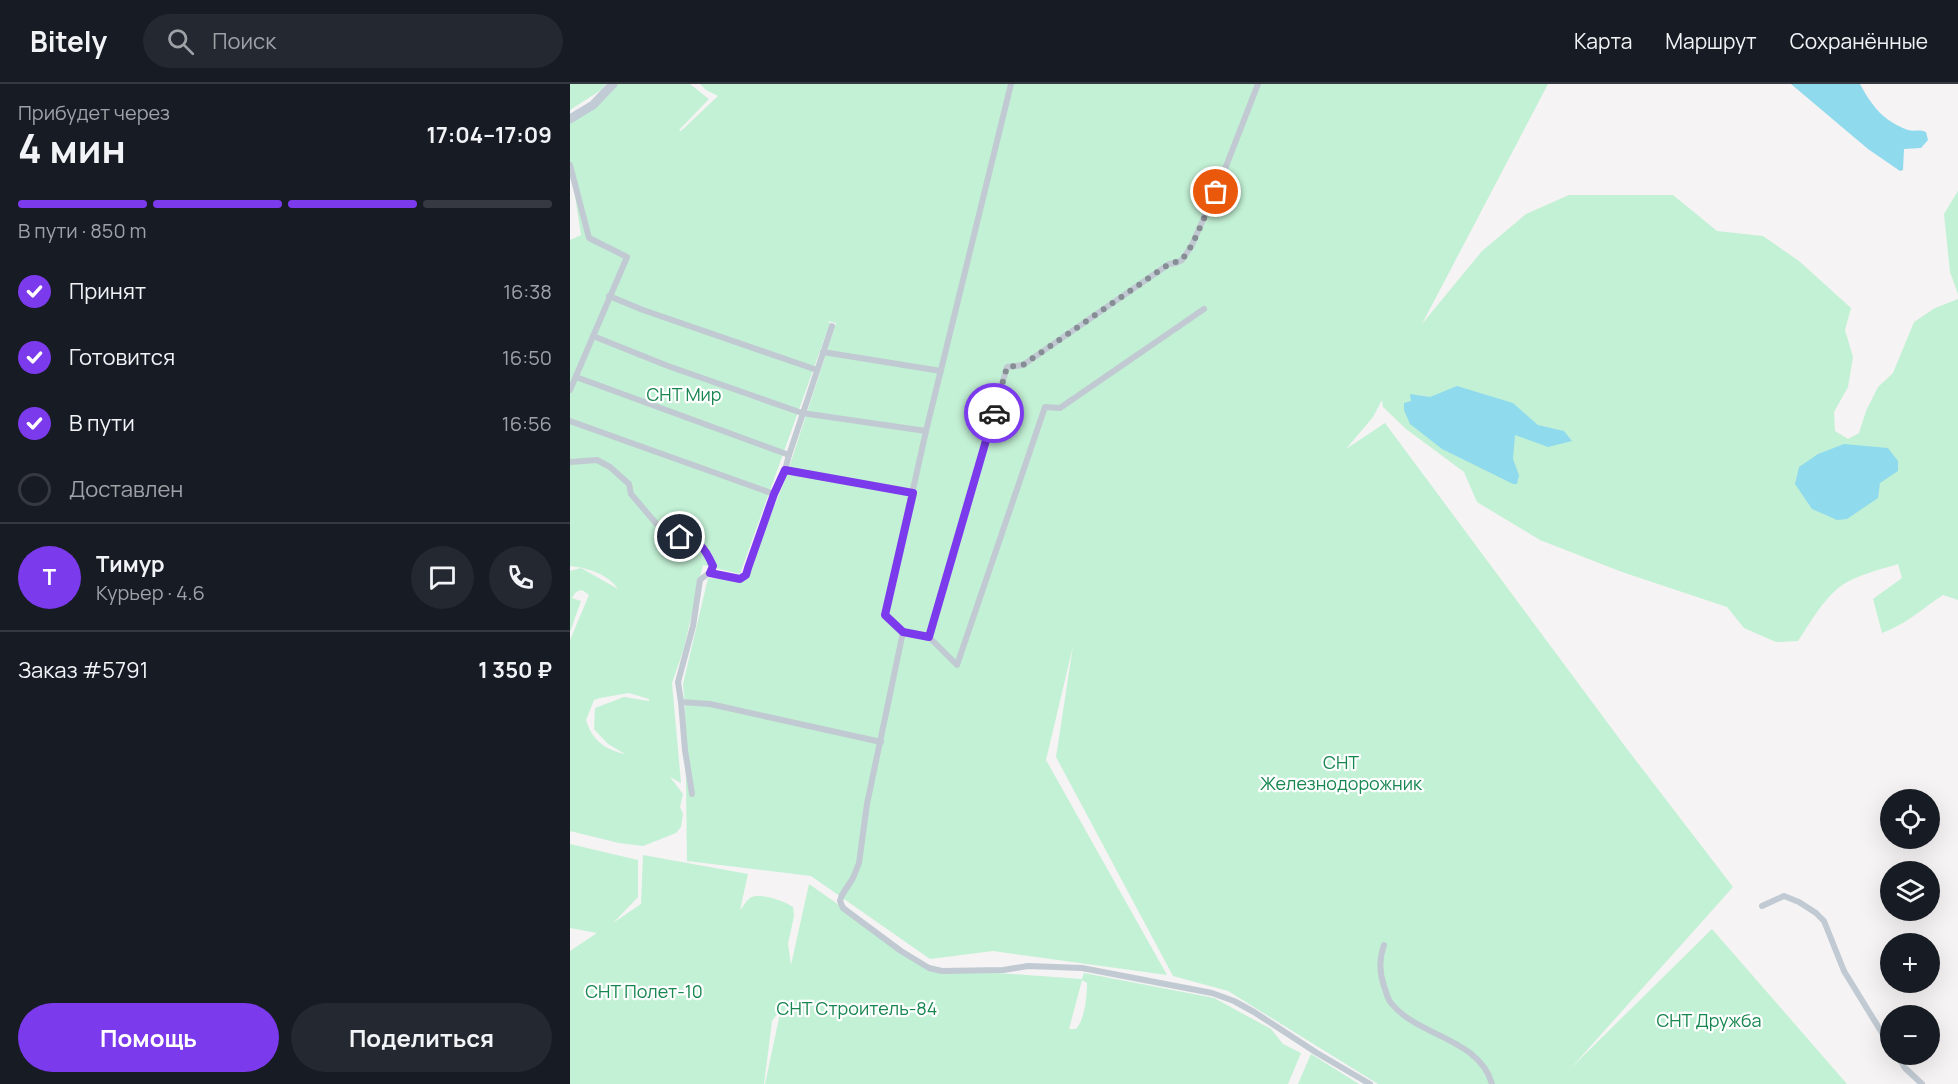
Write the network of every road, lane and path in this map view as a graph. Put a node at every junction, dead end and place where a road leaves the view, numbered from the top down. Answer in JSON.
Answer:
{"nodes":[{"id":1,"x":613,"y":84,"type":"edge"},
{"id":2,"x":1011,"y":84,"type":"edge"},
{"id":3,"x":1258,"y":84,"type":"edge"},
{"id":4,"x":570,"y":119,"type":"edge"},
{"id":5,"x":570,"y":165,"type":"edge"},
{"id":6,"x":609,"y":296,"type":"junction"},
{"id":7,"x":1204,"y":309,"type":"dead end"},
{"id":8,"x":832,"y":326,"type":"dead end"},
{"id":9,"x":593,"y":336,"type":"junction"},
{"id":10,"x":823,"y":351,"type":"junction"},
{"id":11,"x":817,"y":370,"type":"junction"},
{"id":12,"x":941,"y":371,"type":"junction"},
{"id":13,"x":576,"y":377,"type":"junction"},
{"id":14,"x":570,"y":390,"type":"edge"},
{"id":15,"x":802,"y":413,"type":"junction"},
{"id":16,"x":570,"y":421,"type":"edge"},
{"id":17,"x":926,"y":431,"type":"junction"},
{"id":18,"x":789,"y":455,"type":"junction"},
{"id":19,"x":570,"y":462,"type":"edge"},
{"id":20,"x":785,"y":470,"type":"junction"},
{"id":21,"x":913,"y":493,"type":"junction"},
{"id":22,"x":774,"y":494,"type":"junction"},
{"id":23,"x":710,"y":573,"type":"junction"},
{"id":24,"x":903,"y":632,"type":"junction"},
{"id":25,"x":929,"y":637,"type":"junction"},
{"id":26,"x":681,"y":702,"type":"junction"},
{"id":27,"x":881,"y":742,"type":"junction"},
{"id":28,"x":692,"y":794,"type":"dead end"},
{"id":29,"x":1762,"y":906,"type":"dead end"},
{"id":30,"x":1384,"y":945,"type":"dead end"},
{"id":31,"x":1880,"y":1030,"type":"edge"},
{"id":32,"x":1903,"y":1065,"type":"edge"},
{"id":33,"x":1370,"y":1084,"type":"edge"},
{"id":34,"x":1492,"y":1084,"type":"edge"},
{"id":35,"x":1922,"y":1084,"type":"edge"}],
"edges":[{"from":1,"to":4,"type":"street"},
{"from":2,"to":12,"type":"street"},
{"from":3,"to":25,"type":"street"},
{"from":5,"to":6,"type":"street"},
{"from":6,"to":9,"type":"street"},
{"from":6,"to":11,"type":"street"},
{"from":7,"to":25,"type":"street"},
{"from":8,"to":10,"type":"street"},
{"from":9,"to":13,"type":"street"},
{"from":9,"to":15,"type":"street"},
{"from":10,"to":11,"type":"street"},
{"from":10,"to":12,"type":"street"},
{"from":11,"to":15,"type":"street"},
{"from":12,"to":17,"type":"street"},
{"from":13,"to":14,"type":"street"},
{"from":13,"to":18,"type":"street"},
{"from":15,"to":17,"type":"street"},
{"from":15,"to":18,"type":"street"},
{"from":16,"to":22,"type":"street"},
{"from":17,"to":21,"type":"street"},
{"from":18,"to":20,"type":"street"},
{"from":19,"to":23,"type":"street"},
{"from":20,"to":21,"type":"street"},
{"from":20,"to":22,"type":"street"},
{"from":21,"to":24,"type":"street"},
{"from":22,"to":23,"type":"street"},
{"from":23,"to":26,"type":"street"},
{"from":24,"to":25,"type":"street"},
{"from":24,"to":27,"type":"street"},
{"from":26,"to":27,"type":"street"},
{"from":26,"to":28,"type":"street"},
{"from":27,"to":33,"type":"street"},
{"from":29,"to":31,"type":"street"},
{"from":30,"to":34,"type":"street"},
{"from":32,"to":35,"type":"street"}]}
